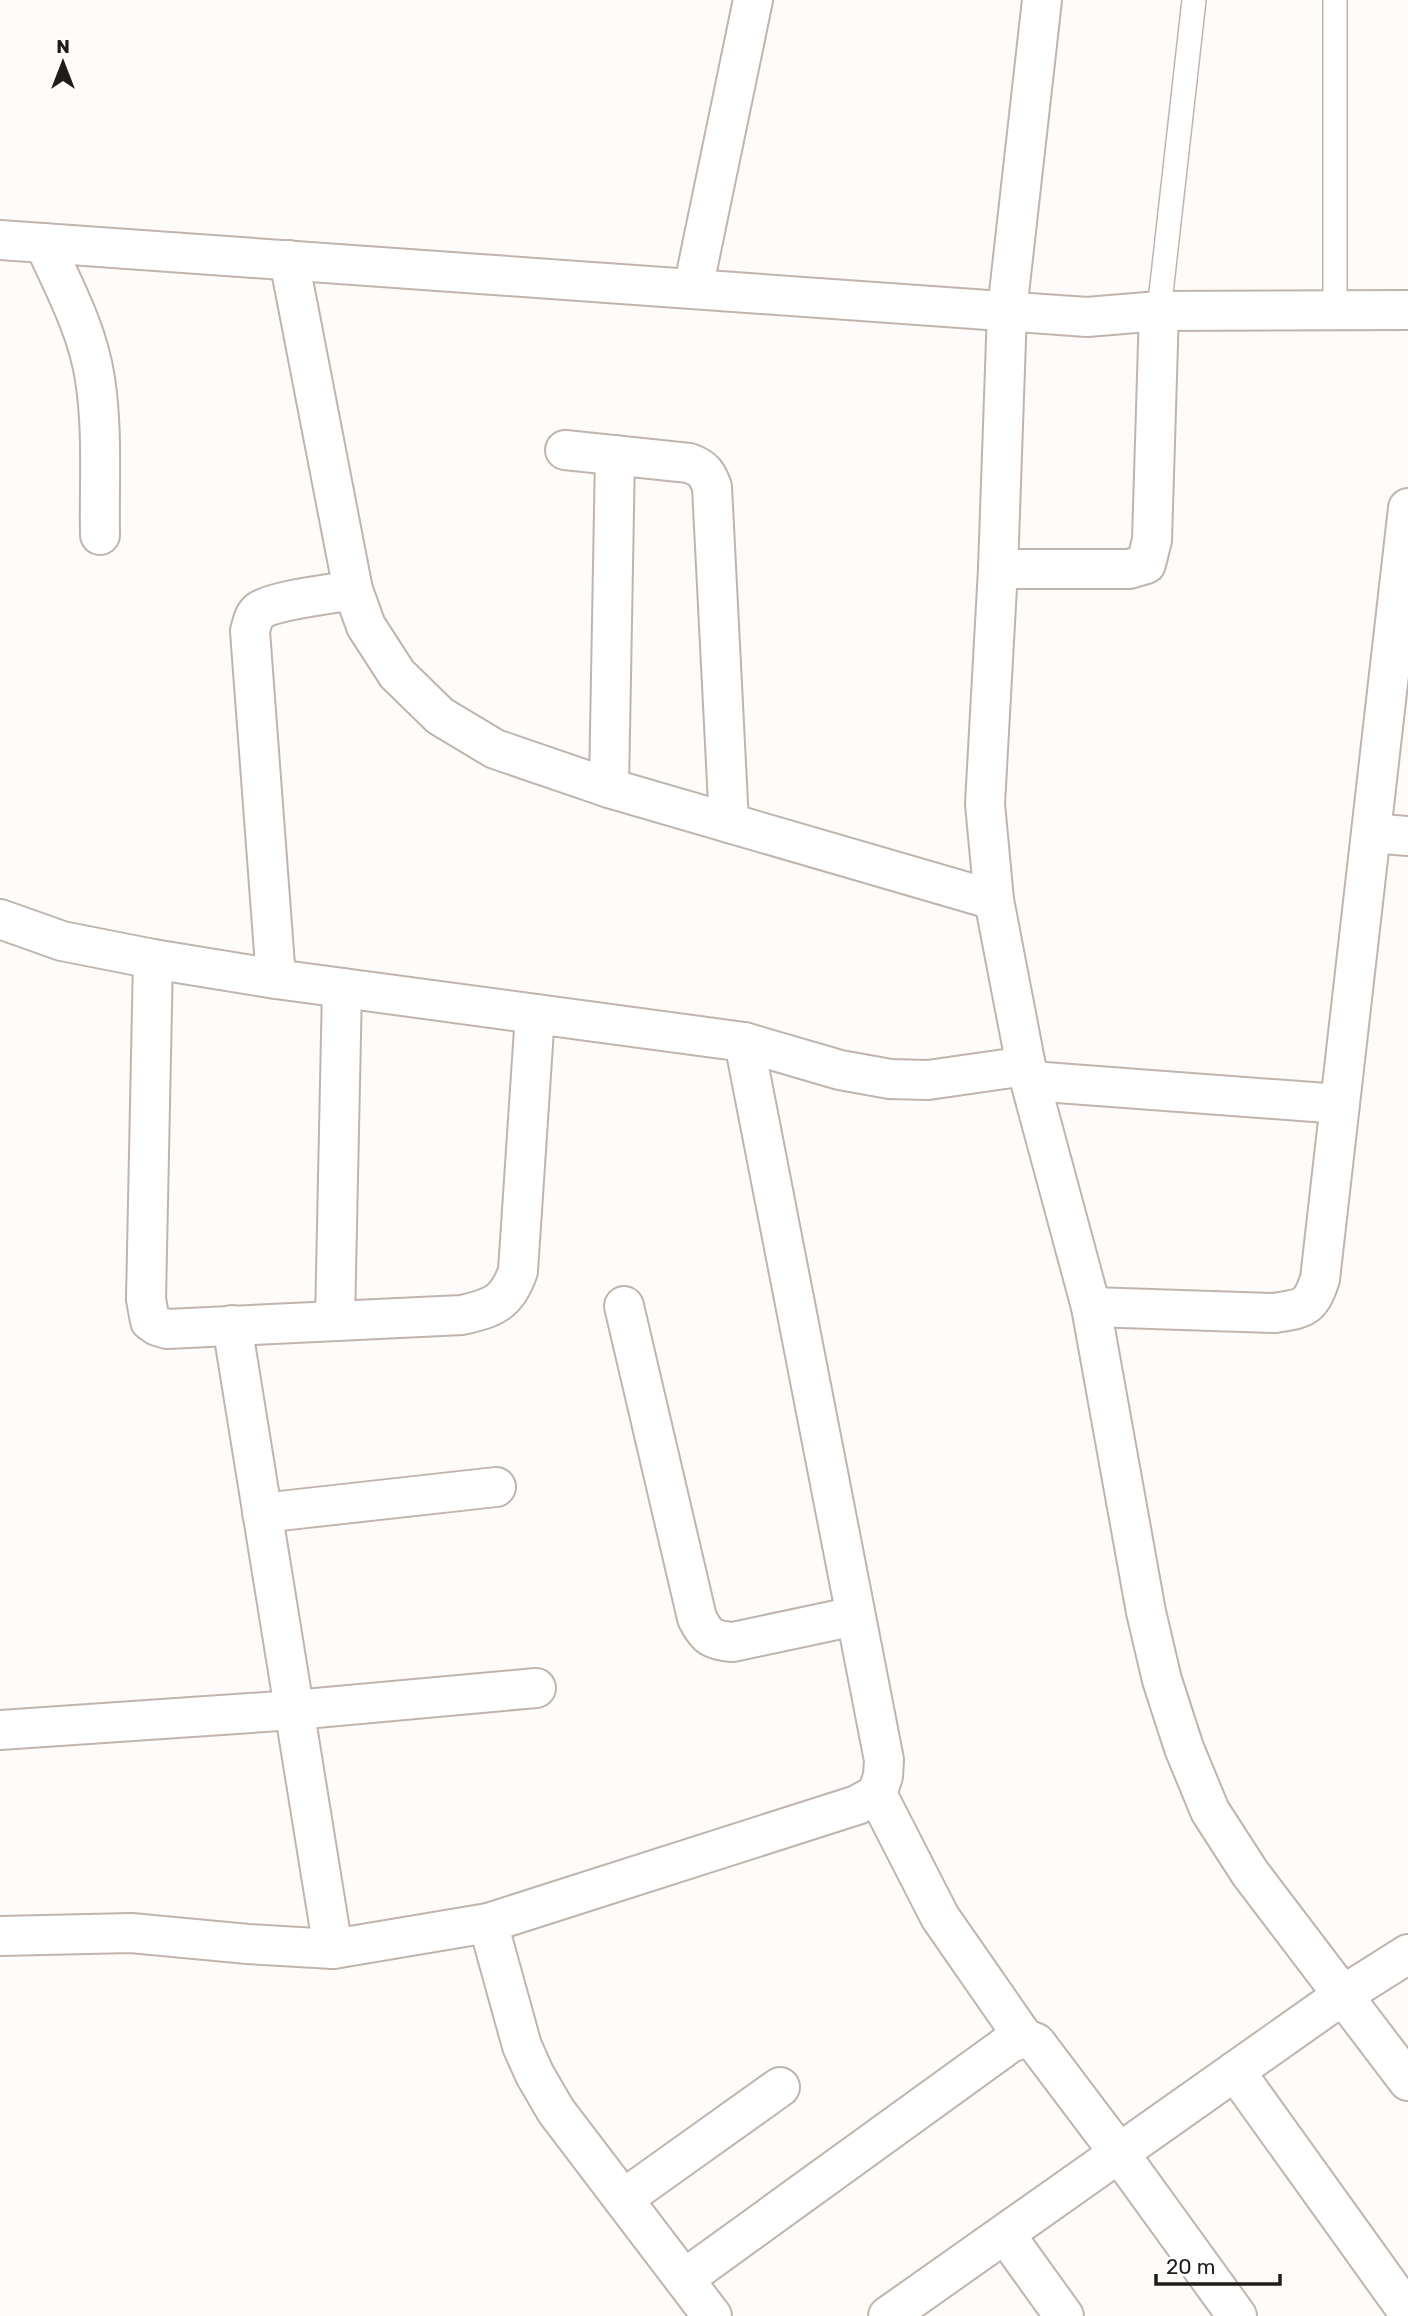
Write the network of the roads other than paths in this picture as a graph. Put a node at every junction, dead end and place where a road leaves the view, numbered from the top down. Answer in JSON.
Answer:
{"nodes":[{"id":1,"x":753,"y":0,"type":"edge"},
{"id":2,"x":1042,"y":0,"type":"edge"},
{"id":3,"x":1194,"y":0,"type":"edge"},
{"id":4,"x":1335,"y":0,"type":"edge"},
{"id":5,"x":0,"y":240,"type":"edge"},
{"id":6,"x":44,"y":243,"type":"junction"},
{"id":7,"x":289,"y":260,"type":"junction"},
{"id":8,"x":693,"y":289,"type":"junction"},
{"id":9,"x":1408,"y":310,"type":"edge"},
{"id":10,"x":1007,"y":312,"type":"junction"},
{"id":11,"x":1159,"y":312,"type":"junction"},
{"id":12,"x":1335,"y":312,"type":"junction"},
{"id":13,"x":565,"y":450,"type":"dead end"},
{"id":14,"x":615,"y":455,"type":"junction"},
{"id":15,"x":1408,"y":508,"type":"edge"},
{"id":16,"x":100,"y":535,"type":"dead end"},
{"id":17,"x":998,"y":569,"type":"junction"},
{"id":18,"x":353,"y":590,"type":"junction"},
{"id":19,"x":609,"y":788,"type":"junction"},
{"id":20,"x":729,"y":823,"type":"junction"},
{"id":21,"x":1371,"y":833,"type":"junction"},
{"id":22,"x":1408,"y":836,"type":"edge"},
{"id":23,"x":995,"y":900,"type":"junction"},
{"id":24,"x":0,"y":919,"type":"edge"},
{"id":25,"x":153,"y":959,"type":"junction"},
{"id":26,"x":276,"y":979,"type":"junction"},
{"id":27,"x":342,"y":988,"type":"junction"},
{"id":28,"x":535,"y":1014,"type":"junction"},
{"id":29,"x":744,"y":1042,"type":"junction"},
{"id":30,"x":1029,"y":1073,"type":"junction"},
{"id":31,"x":1340,"y":1104,"type":"junction"},
{"id":32,"x":624,"y":1306,"type":"dead end"},
{"id":33,"x":1091,"y":1307,"type":"junction"},
{"id":34,"x":335,"y":1321,"type":"junction"},
{"id":35,"x":232,"y":1325,"type":"junction"},
{"id":36,"x":496,"y":1487,"type":"dead end"},
{"id":37,"x":262,"y":1513,"type":"junction"},
{"id":38,"x":855,"y":1616,"type":"junction"},
{"id":39,"x":536,"y":1688,"type":"dead end"},
{"id":40,"x":294,"y":1710,"type":"junction"},
{"id":41,"x":0,"y":1730,"type":"edge"},
{"id":42,"x":877,"y":1794,"type":"junction"},
{"id":43,"x":488,"y":1923,"type":"junction"},
{"id":44,"x":0,"y":1936,"type":"edge"},
{"id":45,"x":333,"y":1949,"type":"junction"},
{"id":46,"x":1408,"y":1954,"type":"edge"},
{"id":47,"x":1343,"y":1995,"type":"junction"},
{"id":48,"x":1024,"y":2038,"type":"junction"},
{"id":49,"x":1235,"y":2071,"type":"junction"},
{"id":50,"x":1408,"y":2081,"type":"edge"},
{"id":51,"x":780,"y":2087,"type":"dead end"},
{"id":52,"x":1119,"y":2153,"type":"junction"},
{"id":53,"x":623,"y":2199,"type":"junction"},
{"id":54,"x":1005,"y":2234,"type":"junction"},
{"id":55,"x":684,"y":2279,"type":"junction"},
{"id":56,"x":1408,"y":2312,"type":"edge"},
{"id":57,"x":712,"y":2316,"type":"edge"},
{"id":58,"x":888,"y":2316,"type":"edge"},
{"id":59,"x":1064,"y":2316,"type":"edge"},
{"id":60,"x":1237,"y":2316,"type":"edge"}],
"edges":[{"from":1,"to":8,"type":"street"},
{"from":2,"to":10,"type":"street"},
{"from":3,"to":11,"type":"lane"},
{"from":4,"to":12,"type":"lane"},
{"from":5,"to":6,"type":"street"},
{"from":6,"to":7,"type":"street"},
{"from":6,"to":16,"type":"street"},
{"from":7,"to":8,"type":"street"},
{"from":7,"to":18,"type":"street"},
{"from":8,"to":10,"type":"street"},
{"from":9,"to":12,"type":"street"},
{"from":10,"to":11,"type":"street"},
{"from":10,"to":17,"type":"street"},
{"from":11,"to":12,"type":"street"},
{"from":11,"to":17,"type":"street"},
{"from":13,"to":14,"type":"street"},
{"from":14,"to":19,"type":"street"},
{"from":14,"to":20,"type":"street"},
{"from":15,"to":21,"type":"street"},
{"from":17,"to":23,"type":"street"},
{"from":18,"to":19,"type":"street"},
{"from":18,"to":26,"type":"street"},
{"from":19,"to":20,"type":"street"},
{"from":20,"to":23,"type":"street"},
{"from":21,"to":22,"type":"street"},
{"from":21,"to":31,"type":"street"},
{"from":23,"to":30,"type":"street"},
{"from":24,"to":25,"type":"street"},
{"from":25,"to":26,"type":"street"},
{"from":25,"to":35,"type":"street"},
{"from":26,"to":27,"type":"street"},
{"from":27,"to":28,"type":"street"},
{"from":27,"to":34,"type":"street"},
{"from":28,"to":29,"type":"street"},
{"from":28,"to":34,"type":"street"},
{"from":29,"to":30,"type":"street"},
{"from":29,"to":38,"type":"street"},
{"from":30,"to":31,"type":"street"},
{"from":30,"to":33,"type":"street"},
{"from":31,"to":33,"type":"street"},
{"from":32,"to":38,"type":"street"},
{"from":33,"to":47,"type":"street"},
{"from":34,"to":35,"type":"street"},
{"from":35,"to":37,"type":"street"},
{"from":36,"to":37,"type":"street"},
{"from":37,"to":40,"type":"street"},
{"from":38,"to":42,"type":"street"},
{"from":39,"to":40,"type":"street"},
{"from":40,"to":41,"type":"street"},
{"from":40,"to":45,"type":"street"},
{"from":42,"to":43,"type":"street"},
{"from":42,"to":48,"type":"street"},
{"from":43,"to":45,"type":"street"},
{"from":43,"to":53,"type":"street"},
{"from":44,"to":45,"type":"street"},
{"from":46,"to":47,"type":"street"},
{"from":47,"to":49,"type":"street"},
{"from":47,"to":50,"type":"street"},
{"from":48,"to":52,"type":"street"},
{"from":48,"to":55,"type":"street"},
{"from":49,"to":52,"type":"street"},
{"from":49,"to":56,"type":"street"},
{"from":51,"to":53,"type":"street"},
{"from":52,"to":54,"type":"street"},
{"from":52,"to":60,"type":"street"},
{"from":53,"to":55,"type":"street"},
{"from":54,"to":58,"type":"street"},
{"from":54,"to":59,"type":"street"},
{"from":55,"to":57,"type":"street"}]}
